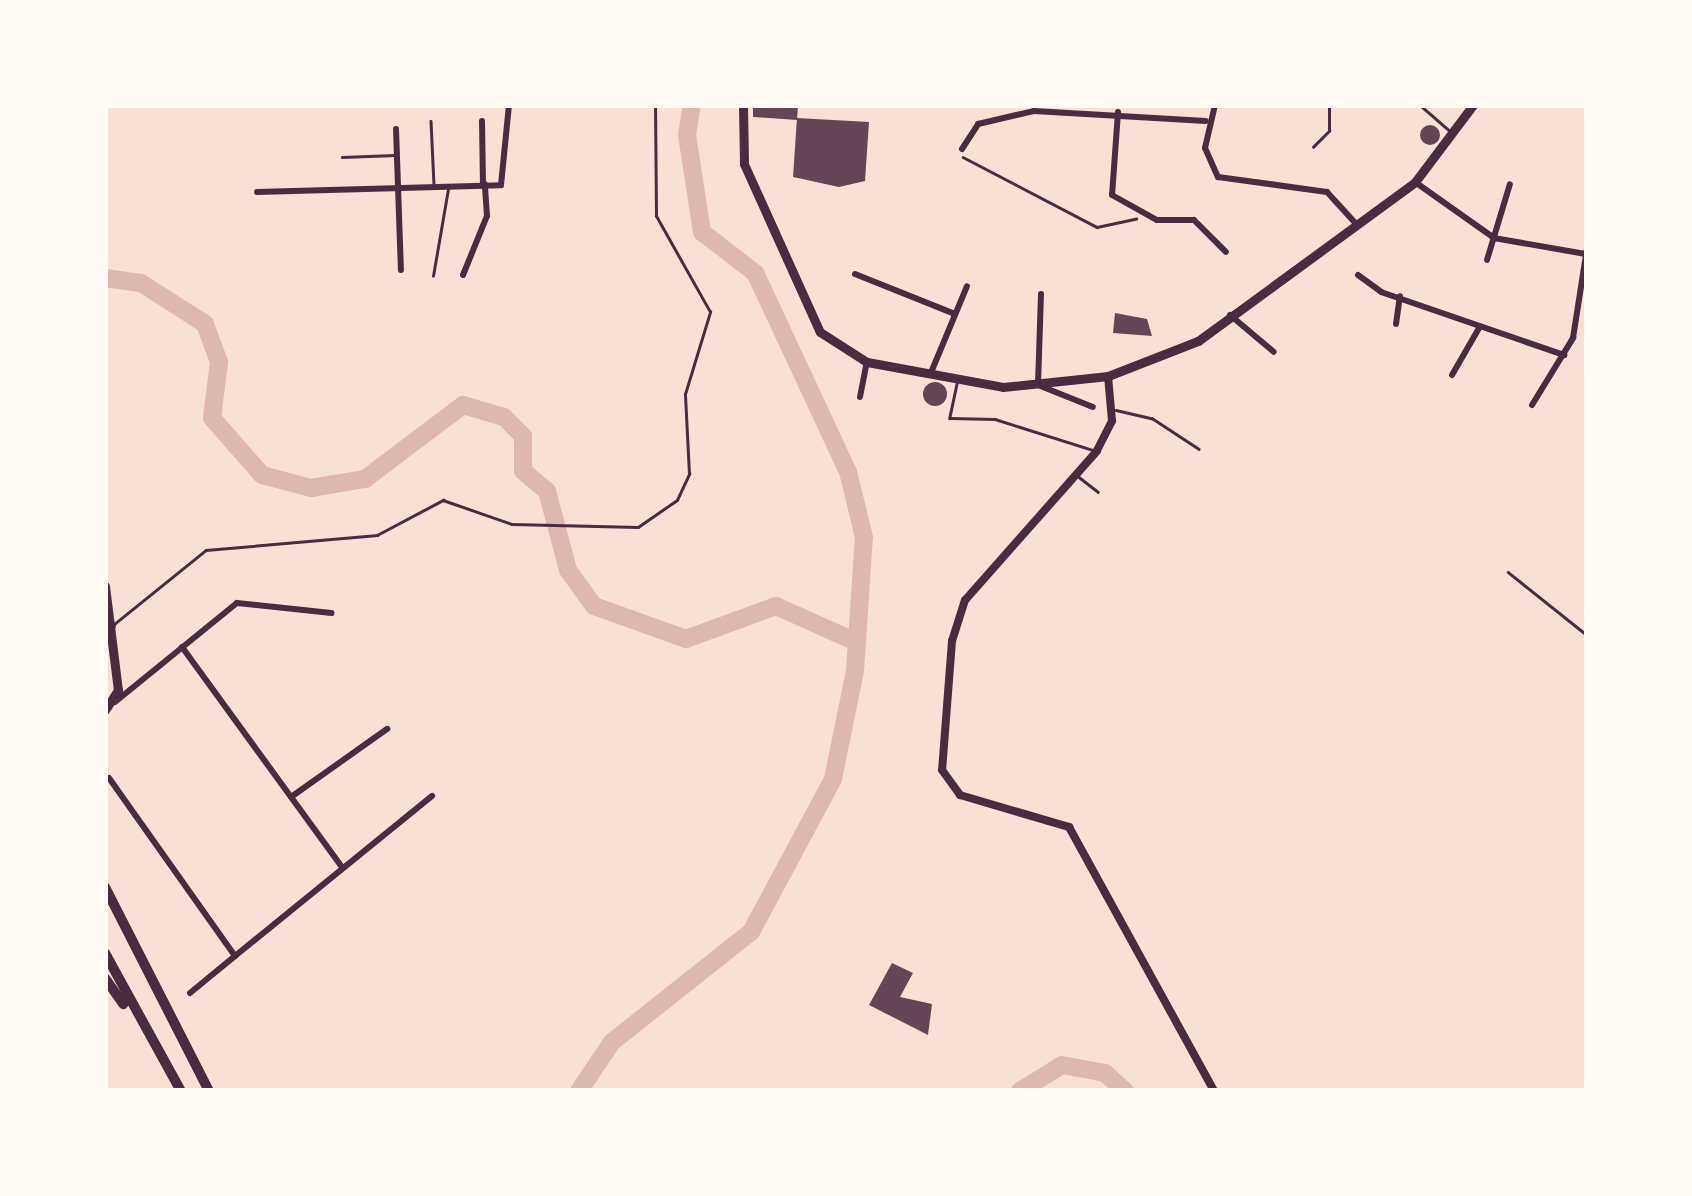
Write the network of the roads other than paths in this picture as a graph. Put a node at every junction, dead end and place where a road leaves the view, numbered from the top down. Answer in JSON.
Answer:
{"nodes":[{"id":1,"x":510,"y":105,"type":"edge"},
{"id":2,"x":655,"y":105,"type":"edge"},
{"id":3,"x":744,"y":105,"type":"edge"},
{"id":4,"x":1215,"y":105,"type":"edge"},
{"id":5,"x":1420,"y":105,"type":"edge"},
{"id":6,"x":1474,"y":105,"type":"edge"},
{"id":7,"x":1118,"y":112,"type":"junction"},
{"id":8,"x":1206,"y":120,"type":"junction"},
{"id":9,"x":431,"y":121,"type":"dead end"},
{"id":10,"x":482,"y":121,"type":"dead end"},
{"id":11,"x":396,"y":130,"type":"dead end"},
{"id":12,"x":1454,"y":134,"type":"junction"},
{"id":13,"x":961,"y":150,"type":"road end"},
{"id":14,"x":397,"y":154,"type":"junction"},
{"id":15,"x":342,"y":157,"type":"dead end"},
{"id":16,"x":1414,"y":182,"type":"junction"},
{"id":17,"x":484,"y":184,"type":"junction"},
{"id":18,"x":1510,"y":184,"type":"dead end"},
{"id":19,"x":449,"y":185,"type":"junction"},
{"id":20,"x":434,"y":186,"type":"junction"},
{"id":21,"x":399,"y":187,"type":"junction"},
{"id":22,"x":257,"y":192,"type":"dead end"},
{"id":23,"x":1358,"y":226,"type":"junction"},
{"id":24,"x":1494,"y":238,"type":"junction"},
{"id":25,"x":1587,"y":251,"type":"edge"},
{"id":26,"x":1226,"y":252,"type":"dead end"},
{"id":27,"x":1487,"y":260,"type":"dead end"},
{"id":28,"x":402,"y":270,"type":"dead end"},
{"id":29,"x":855,"y":274,"type":"dead end"},
{"id":30,"x":463,"y":275,"type":"dead end"},
{"id":31,"x":1358,"y":275,"type":"dead end"},
{"id":32,"x":433,"y":276,"type":"dead end"},
{"id":33,"x":1378,"y":276,"type":"dead end"},
{"id":34,"x":1370,"y":284,"type":"junction"},
{"id":35,"x":967,"y":286,"type":"dead end"},
{"id":36,"x":1042,"y":294,"type":"dead end"},
{"id":37,"x":1400,"y":296,"type":"junction"},
{"id":38,"x":956,"y":314,"type":"junction"},
{"id":39,"x":1228,"y":317,"type":"junction"},
{"id":40,"x":1396,"y":324,"type":"dead end"},
{"id":41,"x":1479,"y":328,"type":"junction"},
{"id":42,"x":1274,"y":352,"type":"dead end"},
{"id":43,"x":1564,"y":355,"type":"junction"},
{"id":44,"x":1448,"y":360,"type":"dead end"},
{"id":45,"x":866,"y":362,"type":"junction"},
{"id":46,"x":1458,"y":365,"type":"junction"},
{"id":47,"x":1452,"y":375,"type":"dead end"},
{"id":48,"x":930,"y":376,"type":"junction"},
{"id":49,"x":1108,"y":376,"type":"junction"},
{"id":50,"x":958,"y":380,"type":"junction"},
{"id":51,"x":1038,"y":385,"type":"junction"},
{"id":52,"x":860,"y":397,"type":"dead end"},
{"id":53,"x":1546,"y":404,"type":"dead end"},
{"id":54,"x":1092,"y":406,"type":"dead end"},
{"id":55,"x":1112,"y":409,"type":"junction"},
{"id":56,"x":1199,"y":450,"type":"dead end"},
{"id":57,"x":1098,"y":451,"type":"junction"},
{"id":58,"x":1078,"y":476,"type":"junction"},
{"id":59,"x":1098,"y":492,"type":"dead end"},
{"id":60,"x":105,"y":586,"type":"edge"},
{"id":61,"x":331,"y":613,"type":"dead end"},
{"id":62,"x":108,"y":626,"type":"edge"},
{"id":63,"x":182,"y":647,"type":"junction"},
{"id":64,"x":115,"y":702,"type":"junction"},
{"id":65,"x":105,"y":710,"type":"edge"},
{"id":66,"x":387,"y":729,"type":"dead end"},
{"id":67,"x":109,"y":778,"type":"dead end"},
{"id":68,"x":290,"y":796,"type":"junction"},
{"id":69,"x":432,"y":796,"type":"dead end"},
{"id":70,"x":342,"y":867,"type":"junction"},
{"id":71,"x":105,"y":887,"type":"edge"},
{"id":72,"x":105,"y":954,"type":"edge"},
{"id":73,"x":235,"y":956,"type":"junction"},
{"id":74,"x":105,"y":978,"type":"edge"},
{"id":75,"x":190,"y":993,"type":"dead end"},
{"id":76,"x":146,"y":1038,"type":"junction"},
{"id":77,"x":181,"y":1091,"type":"edge"},
{"id":78,"x":209,"y":1091,"type":"edge"},
{"id":79,"x":1214,"y":1091,"type":"edge"}],
"edges":[{"from":1,"to":17,"type":"street"},
{"from":2,"to":62,"type":"lane"},
{"from":3,"to":45,"type":"main road"},
{"from":4,"to":8,"type":"street"},
{"from":5,"to":12,"type":"lane"},
{"from":6,"to":12,"type":"main road"},
{"from":7,"to":8,"type":"street"},
{"from":7,"to":13,"type":"street"},
{"from":7,"to":26,"type":"street"},
{"from":8,"to":23,"type":"street"},
{"from":9,"to":20,"type":"lane"},
{"from":10,"to":17,"type":"street"},
{"from":11,"to":14,"type":"street"},
{"from":12,"to":16,"type":"main road"},
{"from":14,"to":15,"type":"lane"},
{"from":14,"to":21,"type":"street"},
{"from":16,"to":23,"type":"main road"},
{"from":16,"to":24,"type":"street"},
{"from":17,"to":19,"type":"street"},
{"from":17,"to":30,"type":"street"},
{"from":18,"to":24,"type":"street"},
{"from":19,"to":20,"type":"street"},
{"from":19,"to":32,"type":"lane"},
{"from":20,"to":21,"type":"street"},
{"from":21,"to":22,"type":"street"},
{"from":21,"to":28,"type":"street"},
{"from":23,"to":39,"type":"main road"},
{"from":24,"to":25,"type":"street"},
{"from":24,"to":27,"type":"street"},
{"from":25,"to":43,"type":"street"},
{"from":29,"to":38,"type":"street"},
{"from":31,"to":34,"type":"street"},
{"from":33,"to":34,"type":"street"},
{"from":34,"to":37,"type":"street"},
{"from":35,"to":38,"type":"street"},
{"from":36,"to":51,"type":"street"},
{"from":37,"to":40,"type":"street"},
{"from":37,"to":41,"type":"street"},
{"from":38,"to":48,"type":"street"},
{"from":39,"to":42,"type":"street"},
{"from":39,"to":49,"type":"main road"},
{"from":41,"to":43,"type":"street"},
{"from":41,"to":46,"type":"street"},
{"from":43,"to":53,"type":"street"},
{"from":44,"to":46,"type":"street"},
{"from":45,"to":48,"type":"main road"},
{"from":45,"to":52,"type":"street"},
{"from":46,"to":47,"type":"street"},
{"from":48,"to":50,"type":"main road"},
{"from":49,"to":51,"type":"main road"},
{"from":49,"to":55,"type":"street"},
{"from":50,"to":51,"type":"main road"},
{"from":50,"to":57,"type":"lane"},
{"from":51,"to":54,"type":"street"},
{"from":55,"to":56,"type":"lane"},
{"from":55,"to":57,"type":"street"},
{"from":57,"to":58,"type":"street"},
{"from":58,"to":59,"type":"lane"},
{"from":58,"to":79,"type":"street"},
{"from":60,"to":62,"type":"main road"},
{"from":61,"to":63,"type":"street"},
{"from":62,"to":64,"type":"main road"},
{"from":63,"to":64,"type":"street"},
{"from":63,"to":68,"type":"street"},
{"from":64,"to":65,"type":"main road"},
{"from":66,"to":68,"type":"street"},
{"from":67,"to":73,"type":"street"},
{"from":68,"to":70,"type":"street"},
{"from":69,"to":70,"type":"street"},
{"from":70,"to":73,"type":"street"},
{"from":71,"to":78,"type":"highway"},
{"from":72,"to":76,"type":"highway"},
{"from":73,"to":75,"type":"street"},
{"from":74,"to":76,"type":"highway"},
{"from":76,"to":77,"type":"highway"}]}
